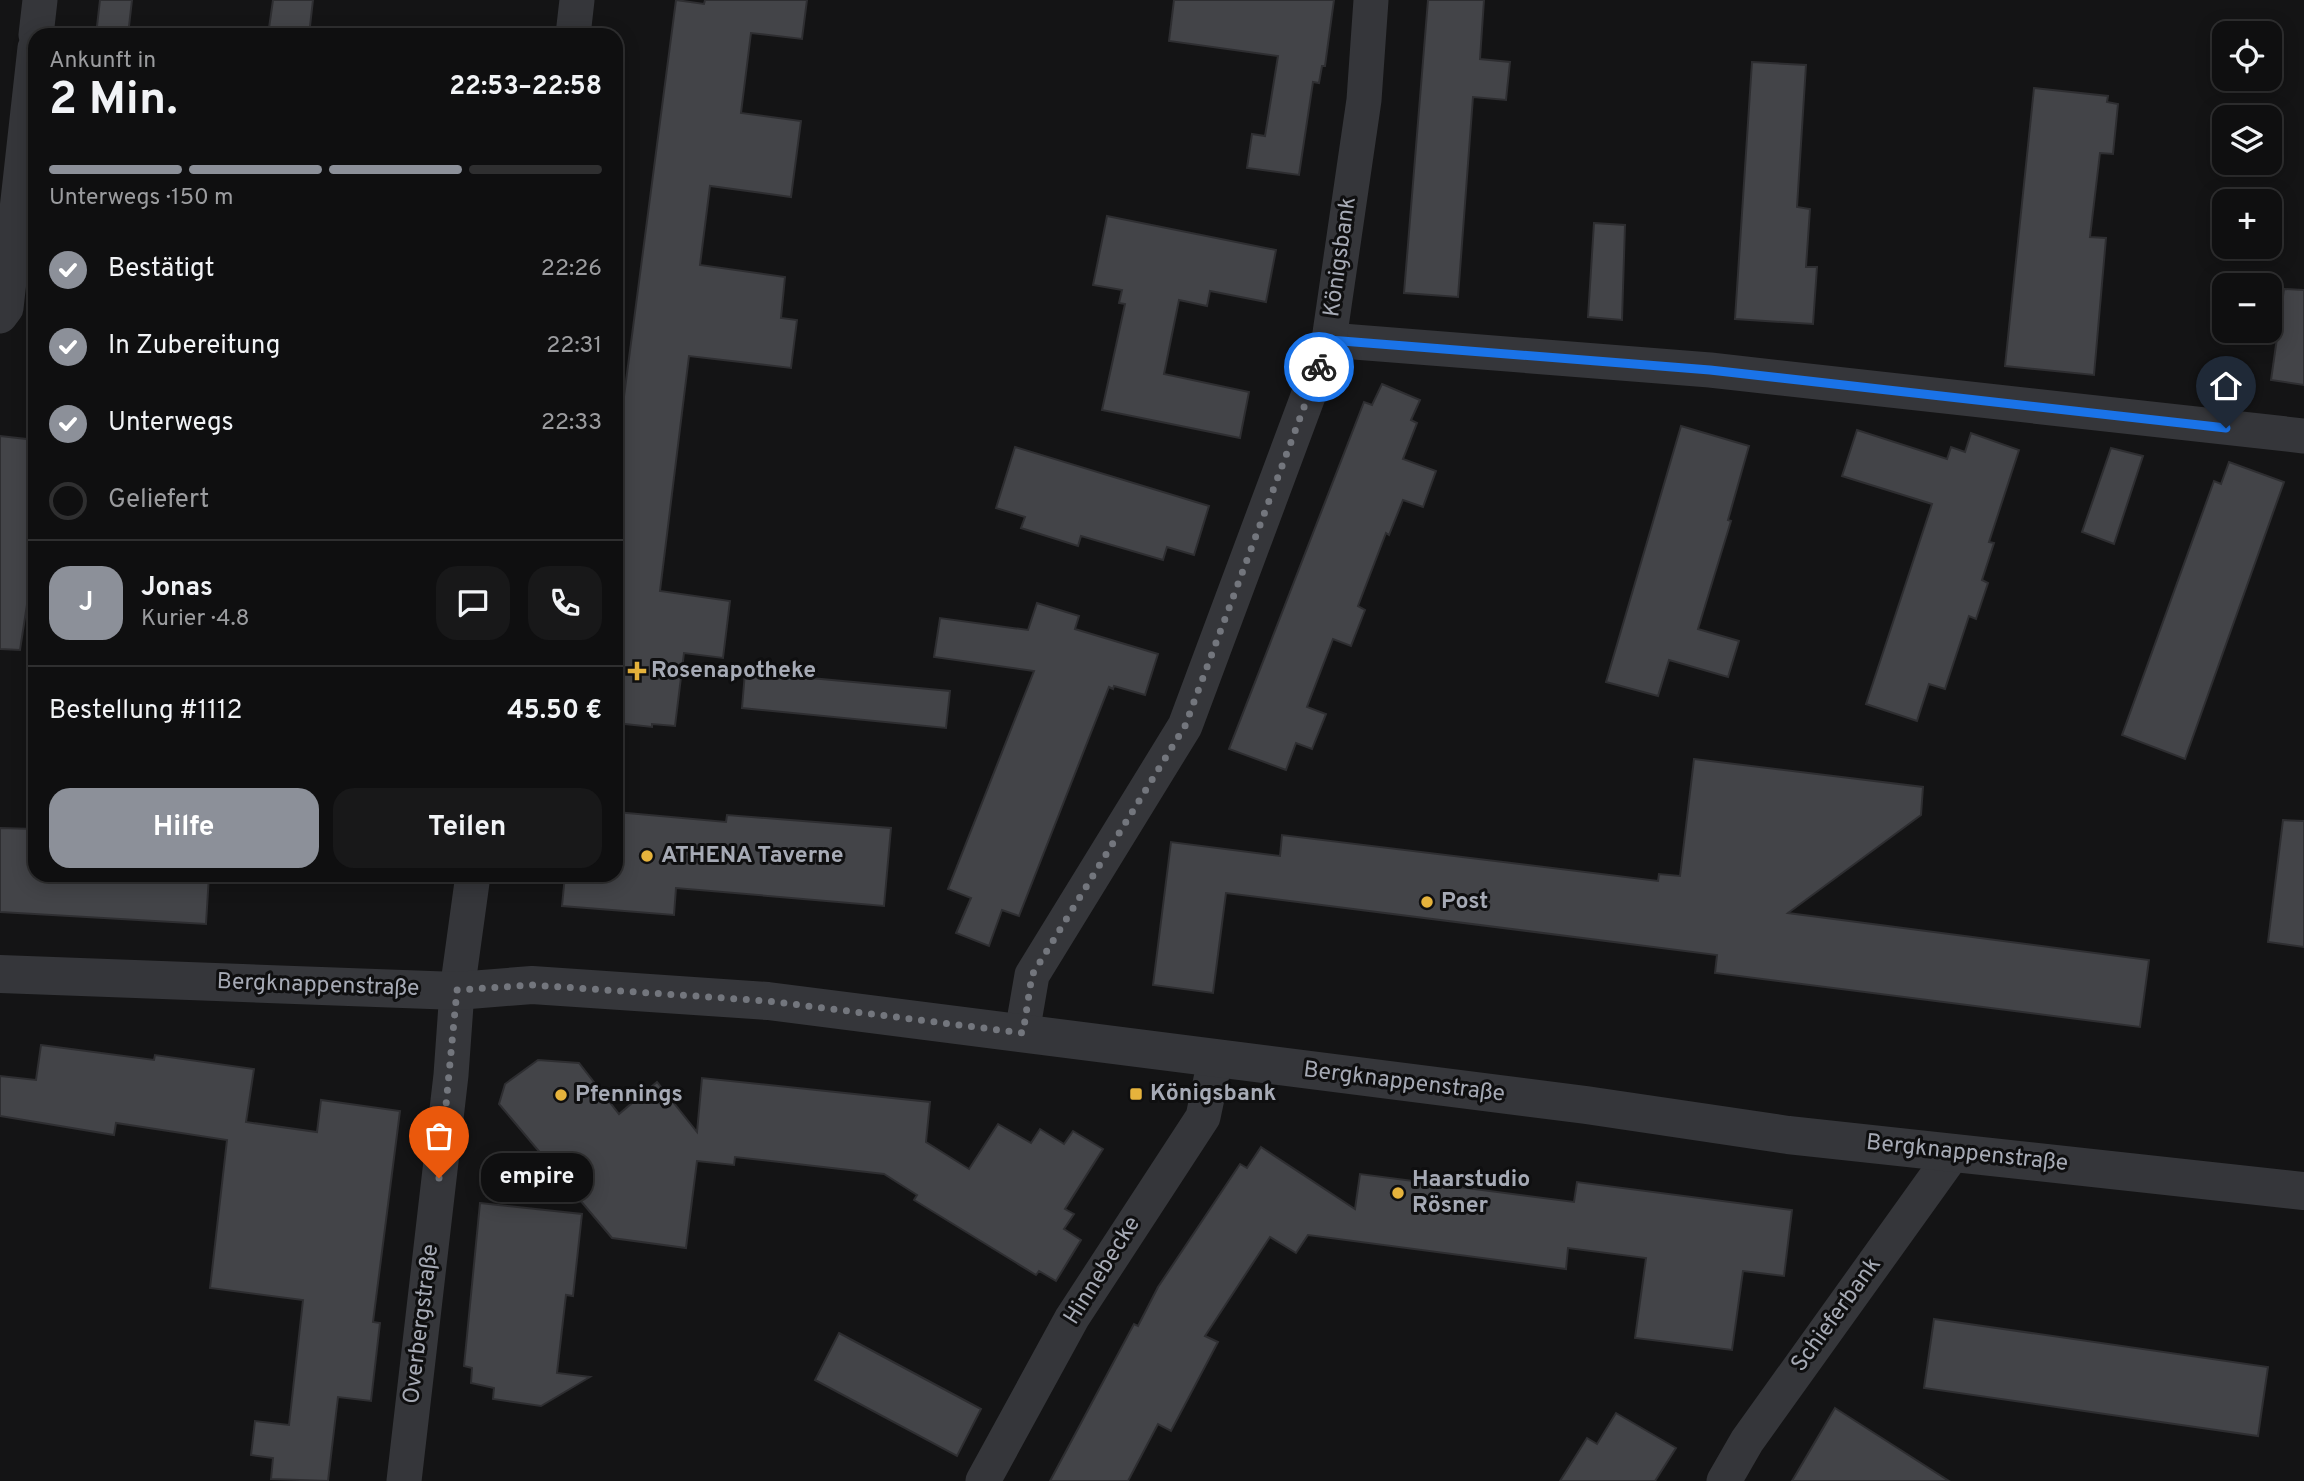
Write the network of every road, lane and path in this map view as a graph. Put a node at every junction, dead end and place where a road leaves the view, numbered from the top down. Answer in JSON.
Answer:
{"nodes":[{"id":1,"x":40,"y":0,"type":"edge"},
{"id":2,"x":577,"y":0,"type":"edge"},
{"id":3,"x":1371,"y":0,"type":"edge"},
{"id":4,"x":37,"y":28,"type":"edge"},
{"id":5,"x":574,"y":28,"type":"edge"},
{"id":6,"x":28,"y":111,"type":"edge"},
{"id":7,"x":0,"y":316,"type":"edge"},
{"id":8,"x":1329,"y":340,"type":"junction"},
{"id":9,"x":2304,"y":436,"type":"edge"},
{"id":10,"x":472,"y":882,"type":"edge"},
{"id":11,"x":0,"y":974,"type":"edge"},
{"id":12,"x":457,"y":990,"type":"junction"},
{"id":13,"x":1023,"y":1033,"type":"junction"},
{"id":14,"x":1214,"y":1060,"type":"junction"},
{"id":15,"x":1954,"y":1152,"type":"junction"},
{"id":16,"x":2304,"y":1191,"type":"edge"},
{"id":17,"x":404,"y":1481,"type":"edge"},
{"id":18,"x":983,"y":1481,"type":"edge"},
{"id":19,"x":1724,"y":1481,"type":"edge"}],
"edges":[{"from":1,"to":4,"type":"street"},
{"from":2,"to":5,"type":"street"},
{"from":3,"to":8,"type":"street","name":"Königsbank"},
{"from":6,"to":7,"type":"street"},
{"from":8,"to":9,"type":"street"},
{"from":8,"to":13,"type":"street","name":"Königsbank"},
{"from":10,"to":12,"type":"street","name":"Overbergstraße"},
{"from":11,"to":12,"type":"street","name":"Bergknappenstraße"},
{"from":12,"to":13,"type":"street","name":"Bergknappenstraße"},
{"from":12,"to":17,"type":"street","name":"Overbergstraße"},
{"from":13,"to":14,"type":"street","name":"Bergknappenstraße"},
{"from":14,"to":15,"type":"street","name":"Bergknappenstraße"},
{"from":14,"to":18,"type":"street","name":"Hinnebecke"},
{"from":15,"to":16,"type":"street","name":"Bergknappenstraße"},
{"from":15,"to":19,"type":"street","name":"Schieferbank"}]}
